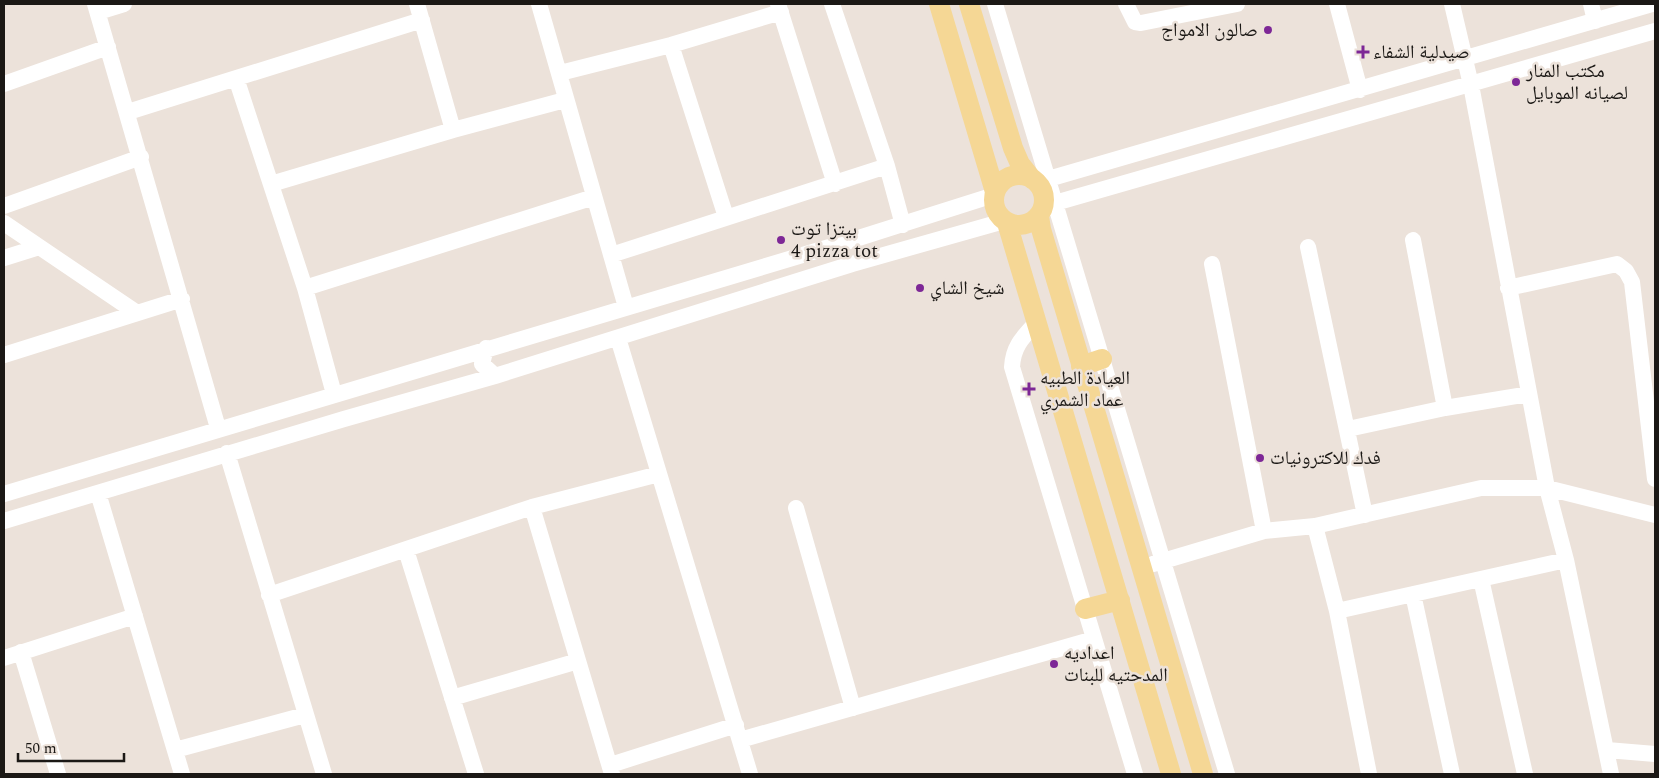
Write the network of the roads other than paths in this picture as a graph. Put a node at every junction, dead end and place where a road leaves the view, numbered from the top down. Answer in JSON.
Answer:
{"nodes":[{"id":1,"x":124,"y":4,"type":"edge"},
{"id":2,"x":417,"y":4,"type":"edge"},
{"id":3,"x":539,"y":4,"type":"edge"},
{"id":4,"x":832,"y":4,"type":"edge"},
{"id":5,"x":939,"y":4,"type":"edge"},
{"id":6,"x":969,"y":4,"type":"edge"},
{"id":7,"x":995,"y":4,"type":"edge"},
{"id":8,"x":1126,"y":4,"type":"edge"},
{"id":9,"x":1230,"y":4,"type":"edge"},
{"id":10,"x":1337,"y":4,"type":"edge"},
{"id":11,"x":1452,"y":4,"type":"edge"},
{"id":12,"x":1591,"y":4,"type":"edge"},
{"id":13,"x":1652,"y":4,"type":"edge"},
{"id":14,"x":97,"y":8,"type":"edge"},
{"id":15,"x":779,"y":8,"type":"edge"},
{"id":16,"x":422,"y":20,"type":"junction"},
{"id":17,"x":1595,"y":21,"type":"junction"},
{"id":18,"x":1655,"y":31,"type":"edge"},
{"id":19,"x":671,"y":45,"type":"junction"},
{"id":20,"x":108,"y":47,"type":"junction"},
{"id":21,"x":1464,"y":60,"type":"junction"},
{"id":22,"x":560,"y":74,"type":"junction"},
{"id":23,"x":236,"y":78,"type":"junction"},
{"id":24,"x":4,"y":84,"type":"edge"},
{"id":25,"x":1471,"y":85,"type":"junction"},
{"id":26,"x":1360,"y":90,"type":"junction"},
{"id":27,"x":565,"y":100,"type":"junction"},
{"id":28,"x":128,"y":112,"type":"junction"},
{"id":29,"x":453,"y":130,"type":"junction"},
{"id":30,"x":141,"y":157,"type":"junction"},
{"id":31,"x":887,"y":166,"type":"junction"},
{"id":32,"x":1039,"y":180,"type":"junction"},
{"id":33,"x":271,"y":184,"type":"junction"},
{"id":34,"x":835,"y":184,"type":"junction"},
{"id":35,"x":994,"y":193,"type":"junction"},
{"id":36,"x":594,"y":197,"type":"junction"},
{"id":37,"x":4,"y":206,"type":"edge"},
{"id":38,"x":1045,"y":211,"type":"junction"},
{"id":39,"x":726,"y":217,"type":"junction"},
{"id":40,"x":1005,"y":222,"type":"junction"},
{"id":41,"x":4,"y":223,"type":"edge"},
{"id":42,"x":903,"y":225,"type":"junction"},
{"id":43,"x":1413,"y":240,"type":"dead end"},
{"id":44,"x":846,"y":242,"type":"junction"},
{"id":45,"x":38,"y":247,"type":"junction"},
{"id":46,"x":1308,"y":247,"type":"dead end"},
{"id":47,"x":611,"y":255,"type":"junction"},
{"id":48,"x":4,"y":258,"type":"edge"},
{"id":49,"x":852,"y":264,"type":"junction"},
{"id":50,"x":1212,"y":264,"type":"dead end"},
{"id":51,"x":305,"y":288,"type":"junction"},
{"id":52,"x":1508,"y":288,"type":"junction"},
{"id":53,"x":182,"y":299,"type":"junction"},
{"id":54,"x":626,"y":307,"type":"junction"},
{"id":55,"x":137,"y":314,"type":"junction"},
{"id":56,"x":1037,"y":322,"type":"junction"},
{"id":57,"x":618,"y":338,"type":"junction"},
{"id":58,"x":486,"y":348,"type":"junction"},
{"id":59,"x":4,"y":356,"type":"edge"},
{"id":60,"x":1102,"y":359,"type":"junction"},
{"id":61,"x":436,"y":364,"type":"junction"},
{"id":62,"x":1081,"y":366,"type":"junction"},
{"id":63,"x":495,"y":376,"type":"junction"},
{"id":64,"x":445,"y":392,"type":"junction"},
{"id":65,"x":334,"y":394,"type":"junction"},
{"id":66,"x":1529,"y":394,"type":"junction"},
{"id":67,"x":1445,"y":408,"type":"junction"},
{"id":68,"x":218,"y":428,"type":"junction"},
{"id":69,"x":1348,"y":429,"type":"junction"},
{"id":70,"x":227,"y":453,"type":"junction"},
{"id":71,"x":659,"y":474,"type":"junction"},
{"id":72,"x":1655,"y":479,"type":"edge"},
{"id":73,"x":1547,"y":488,"type":"junction"},
{"id":74,"x":98,"y":492,"type":"junction"},
{"id":75,"x":4,"y":494,"type":"edge"},
{"id":76,"x":532,"y":508,"type":"junction"},
{"id":77,"x":796,"y":508,"type":"dead end"},
{"id":78,"x":1365,"y":515,"type":"junction"},
{"id":79,"x":1655,"y":515,"type":"edge"},
{"id":80,"x":4,"y":521,"type":"edge"},
{"id":81,"x":1315,"y":526,"type":"junction"},
{"id":82,"x":1264,"y":531,"type":"junction"},
{"id":83,"x":406,"y":550,"type":"junction"},
{"id":84,"x":1566,"y":560,"type":"junction"},
{"id":85,"x":1163,"y":561,"type":"junction"},
{"id":86,"x":1142,"y":569,"type":"junction"},
{"id":87,"x":1482,"y":579,"type":"junction"},
{"id":88,"x":1413,"y":594,"type":"junction"},
{"id":89,"x":269,"y":595,"type":"junction"},
{"id":90,"x":1120,"y":600,"type":"junction"},
{"id":91,"x":1085,"y":609,"type":"junction"},
{"id":92,"x":1337,"y":610,"type":"junction"},
{"id":93,"x":135,"y":616,"type":"junction"},
{"id":94,"x":1094,"y":639,"type":"junction"},
{"id":95,"x":21,"y":652,"type":"junction"},
{"id":96,"x":4,"y":658,"type":"edge"},
{"id":97,"x":578,"y":661,"type":"junction"},
{"id":98,"x":452,"y":698,"type":"junction"},
{"id":99,"x":852,"y":708,"type":"junction"},
{"id":100,"x":305,"y":715,"type":"junction"},
{"id":101,"x":738,"y":733,"type":"junction"},
{"id":102,"x":175,"y":750,"type":"junction"},
{"id":103,"x":1607,"y":750,"type":"junction"},
{"id":104,"x":1655,"y":754,"type":"edge"},
{"id":105,"x":611,"y":770,"type":"edge"},
{"id":106,"x":1197,"y":770,"type":"edge"},
{"id":107,"x":1173,"y":771,"type":"edge"},
{"id":108,"x":58,"y":774,"type":"edge"},
{"id":109,"x":182,"y":774,"type":"edge"},
{"id":110,"x":324,"y":774,"type":"edge"},
{"id":111,"x":476,"y":774,"type":"edge"},
{"id":112,"x":750,"y":774,"type":"edge"},
{"id":113,"x":1135,"y":774,"type":"edge"},
{"id":114,"x":1227,"y":774,"type":"edge"},
{"id":115,"x":1369,"y":774,"type":"edge"},
{"id":116,"x":1452,"y":774,"type":"edge"},
{"id":117,"x":1525,"y":774,"type":"edge"},
{"id":118,"x":1611,"y":774,"type":"edge"}],
"edges":[{"from":1,"to":14,"type":"street"},
{"from":2,"to":16,"type":"street"},
{"from":3,"to":22,"type":"street"},
{"from":4,"to":31,"type":"street"},
{"from":5,"to":35,"type":"main road"},
{"from":6,"to":32,"type":"main road"},
{"from":7,"to":32,"type":"street"},
{"from":8,"to":9,"type":"street"},
{"from":10,"to":26,"type":"street"},
{"from":11,"to":21,"type":"street"},
{"from":12,"to":17,"type":"street"},
{"from":13,"to":17,"type":"street"},
{"from":14,"to":20,"type":"street"},
{"from":15,"to":19,"type":"street"},
{"from":15,"to":34,"type":"street"},
{"from":16,"to":23,"type":"street"},
{"from":16,"to":29,"type":"street"},
{"from":17,"to":21,"type":"street"},
{"from":18,"to":25,"type":"street"},
{"from":19,"to":22,"type":"street"},
{"from":19,"to":39,"type":"street"},
{"from":20,"to":24,"type":"street"},
{"from":20,"to":28,"type":"street"},
{"from":21,"to":25,"type":"street"},
{"from":21,"to":26,"type":"street"},
{"from":22,"to":27,"type":"street"},
{"from":23,"to":28,"type":"street"},
{"from":23,"to":33,"type":"street"},
{"from":25,"to":38,"type":"street"},
{"from":25,"to":52,"type":"street"},
{"from":26,"to":32,"type":"street"},
{"from":27,"to":29,"type":"street"},
{"from":27,"to":36,"type":"street"},
{"from":28,"to":30,"type":"street"},
{"from":29,"to":33,"type":"street"},
{"from":30,"to":37,"type":"street"},
{"from":30,"to":53,"type":"street"},
{"from":31,"to":34,"type":"street"},
{"from":31,"to":42,"type":"street"},
{"from":32,"to":35,"type":"main road"},
{"from":32,"to":38,"type":"main road"},
{"from":33,"to":51,"type":"street"},
{"from":34,"to":39,"type":"street"},
{"from":35,"to":40,"type":"main road"},
{"from":35,"to":42,"type":"street"},
{"from":36,"to":47,"type":"street"},
{"from":36,"to":51,"type":"street"},
{"from":38,"to":40,"type":"main road"},
{"from":38,"to":60,"type":"street"},
{"from":38,"to":62,"type":"main road"},
{"from":39,"to":47,"type":"street"},
{"from":40,"to":49,"type":"street"},
{"from":40,"to":56,"type":"main road"},
{"from":41,"to":45,"type":"street"},
{"from":42,"to":44,"type":"street"},
{"from":43,"to":67,"type":"street"},
{"from":44,"to":49,"type":"street"},
{"from":44,"to":54,"type":"street"},
{"from":45,"to":48,"type":"street"},
{"from":45,"to":55,"type":"street"},
{"from":46,"to":69,"type":"street"},
{"from":47,"to":54,"type":"street"},
{"from":49,"to":57,"type":"street"},
{"from":50,"to":82,"type":"street"},
{"from":51,"to":65,"type":"street"},
{"from":52,"to":66,"type":"street"},
{"from":52,"to":72,"type":"street"},
{"from":53,"to":55,"type":"street"},
{"from":53,"to":68,"type":"street"},
{"from":54,"to":58,"type":"street"},
{"from":55,"to":59,"type":"street"},
{"from":56,"to":90,"type":"main road"},
{"from":56,"to":91,"type":"street"},
{"from":57,"to":63,"type":"street"},
{"from":57,"to":71,"type":"street"},
{"from":58,"to":61,"type":"street"},
{"from":58,"to":63,"type":"street"},
{"from":60,"to":62,"type":"main road"},
{"from":60,"to":85,"type":"street"},
{"from":61,"to":64,"type":"street"},
{"from":61,"to":65,"type":"street"},
{"from":62,"to":86,"type":"main road"},
{"from":63,"to":64,"type":"street"},
{"from":64,"to":70,"type":"street"},
{"from":65,"to":68,"type":"street"},
{"from":66,"to":67,"type":"street"},
{"from":66,"to":73,"type":"street"},
{"from":67,"to":69,"type":"street"},
{"from":68,"to":75,"type":"street"},
{"from":69,"to":78,"type":"street"},
{"from":70,"to":74,"type":"street"},
{"from":70,"to":89,"type":"street"},
{"from":71,"to":76,"type":"street"},
{"from":71,"to":101,"type":"street"},
{"from":73,"to":78,"type":"street"},
{"from":73,"to":79,"type":"street"},
{"from":73,"to":84,"type":"street"},
{"from":74,"to":80,"type":"street"},
{"from":74,"to":93,"type":"street"},
{"from":76,"to":83,"type":"street"},
{"from":76,"to":97,"type":"street"},
{"from":77,"to":99,"type":"street"},
{"from":78,"to":81,"type":"street"},
{"from":81,"to":82,"type":"street"},
{"from":81,"to":92,"type":"street"},
{"from":82,"to":85,"type":"street"},
{"from":83,"to":89,"type":"street"},
{"from":83,"to":98,"type":"street"},
{"from":84,"to":87,"type":"street"},
{"from":84,"to":103,"type":"street"},
{"from":85,"to":86,"type":"street"},
{"from":85,"to":114,"type":"street"},
{"from":86,"to":106,"type":"main road"},
{"from":87,"to":88,"type":"street"},
{"from":87,"to":117,"type":"street"},
{"from":88,"to":92,"type":"street"},
{"from":88,"to":116,"type":"street"},
{"from":89,"to":100,"type":"street"},
{"from":90,"to":91,"type":"main road"},
{"from":90,"to":107,"type":"main road"},
{"from":91,"to":94,"type":"street"},
{"from":92,"to":115,"type":"street"},
{"from":93,"to":95,"type":"street"},
{"from":93,"to":102,"type":"street"},
{"from":94,"to":99,"type":"street"},
{"from":94,"to":113,"type":"street"},
{"from":95,"to":96,"type":"street"},
{"from":95,"to":108,"type":"street"},
{"from":97,"to":98,"type":"street"},
{"from":97,"to":105,"type":"street"},
{"from":98,"to":111,"type":"street"},
{"from":99,"to":101,"type":"street"},
{"from":100,"to":102,"type":"street"},
{"from":100,"to":110,"type":"street"},
{"from":101,"to":105,"type":"street"},
{"from":101,"to":112,"type":"street"},
{"from":102,"to":109,"type":"street"},
{"from":103,"to":104,"type":"street"},
{"from":103,"to":118,"type":"street"}]}
